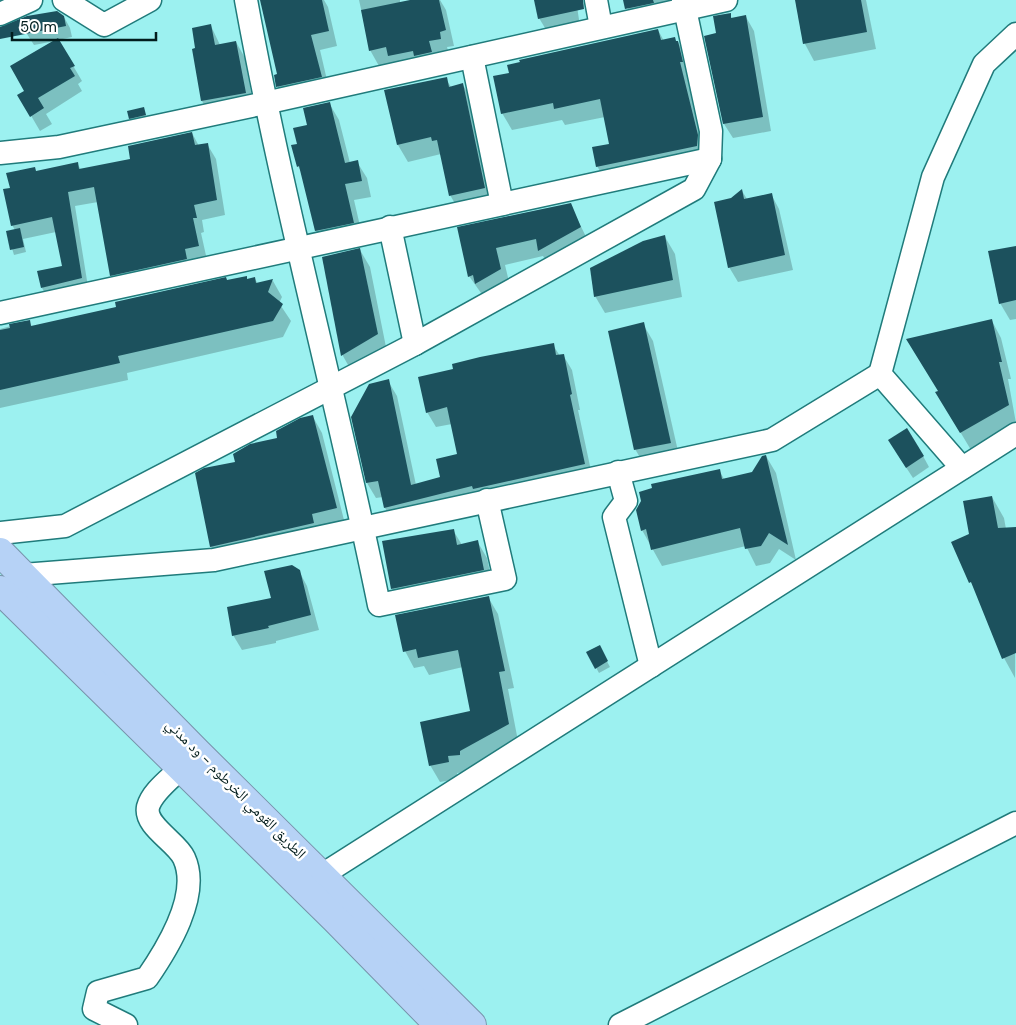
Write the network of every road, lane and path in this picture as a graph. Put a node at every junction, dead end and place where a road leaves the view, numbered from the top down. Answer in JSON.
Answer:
{"nodes":[{"id":1,"x":31,"y":0,"type":"edge"},
{"id":2,"x":64,"y":0,"type":"edge"},
{"id":3,"x":150,"y":0,"type":"edge"},
{"id":4,"x":246,"y":0,"type":"edge"},
{"id":5,"x":596,"y":0,"type":"edge"},
{"id":6,"x":726,"y":0,"type":"edge"},
{"id":7,"x":684,"y":5,"type":"edge"},
{"id":8,"x":0,"y":14,"type":"edge"},
{"id":9,"x":601,"y":27,"type":"junction"},
{"id":10,"x":1016,"y":34,"type":"edge"},
{"id":11,"x":472,"y":57,"type":"junction"},
{"id":12,"x":265,"y":103,"type":"junction"},
{"id":13,"x":0,"y":153,"type":"edge"},
{"id":14,"x":710,"y":159,"type":"junction"},
{"id":15,"x":502,"y":204,"type":"junction"},
{"id":16,"x":390,"y":227,"type":"junction"},
{"id":17,"x":297,"y":248,"type":"junction"},
{"id":18,"x":0,"y":312,"type":"edge"},
{"id":19,"x":415,"y":344,"type":"junction"},
{"id":20,"x":880,"y":374,"type":"junction"},
{"id":21,"x":332,"y":386,"type":"junction"},
{"id":22,"x":1016,"y":434,"type":"edge"},
{"id":23,"x":962,"y":468,"type":"junction"},
{"id":24,"x":618,"y":472,"type":"junction"},
{"id":25,"x":487,"y":500,"type":"junction"},
{"id":26,"x":363,"y":527,"type":"junction"},
{"id":27,"x":0,"y":533,"type":"edge"},
{"id":28,"x":0,"y":552,"type":"edge"},
{"id":29,"x":23,"y":575,"type":"junction"},
{"id":30,"x":0,"y":590,"type":"edge"},
{"id":31,"x":651,"y":666,"type":"junction"},
{"id":32,"x":180,"y":769,"type":"junction"},
{"id":33,"x":1016,"y":823,"type":"edge"},
{"id":34,"x":322,"y":874,"type":"junction"},
{"id":35,"x":126,"y":1025,"type":"edge"},
{"id":36,"x":439,"y":1025,"type":"edge"},
{"id":37,"x":472,"y":1025,"type":"edge"},
{"id":38,"x":620,"y":1025,"type":"edge"}],
"edges":[{"from":1,"to":8,"type":"street"},
{"from":2,"to":3,"type":"street"},
{"from":4,"to":12,"type":"street"},
{"from":5,"to":9,"type":"street"},
{"from":6,"to":7,"type":"street"},
{"from":7,"to":9,"type":"street"},
{"from":7,"to":14,"type":"street"},
{"from":9,"to":11,"type":"street"},
{"from":10,"to":20,"type":"street"},
{"from":11,"to":12,"type":"street"},
{"from":11,"to":15,"type":"street"},
{"from":12,"to":13,"type":"street"},
{"from":12,"to":17,"type":"street"},
{"from":14,"to":15,"type":"street"},
{"from":14,"to":19,"type":"street"},
{"from":15,"to":16,"type":"street"},
{"from":16,"to":17,"type":"street"},
{"from":16,"to":19,"type":"street"},
{"from":17,"to":18,"type":"street"},
{"from":17,"to":21,"type":"street"},
{"from":19,"to":21,"type":"street"},
{"from":20,"to":23,"type":"street"},
{"from":20,"to":24,"type":"street"},
{"from":21,"to":26,"type":"street"},
{"from":21,"to":27,"type":"street"},
{"from":22,"to":23,"type":"street"},
{"from":23,"to":31,"type":"street"},
{"from":24,"to":25,"type":"street"},
{"from":24,"to":31,"type":"street"},
{"from":25,"to":26,"type":"street"},
{"from":25,"to":26,"type":"street"},
{"from":26,"to":29,"type":"street"},
{"from":28,"to":29,"type":"highway","name":"الطريق القومي الخرطوم - ود مدني"},
{"from":29,"to":34,"type":"highway","name":"الطريق القومي الخرطوم - ود مدني"},
{"from":30,"to":32,"type":"highway","name":"الطريق القومي الخرطوم - ود مدني"},
{"from":31,"to":34,"type":"street"},
{"from":32,"to":35,"type":"street"},
{"from":32,"to":36,"type":"highway","name":"الطريق القومي الخرطوم - ود مدني"},
{"from":33,"to":38,"type":"street"},
{"from":34,"to":37,"type":"highway","name":"الطريق القومي الخرطوم - ود مدني"}]}
